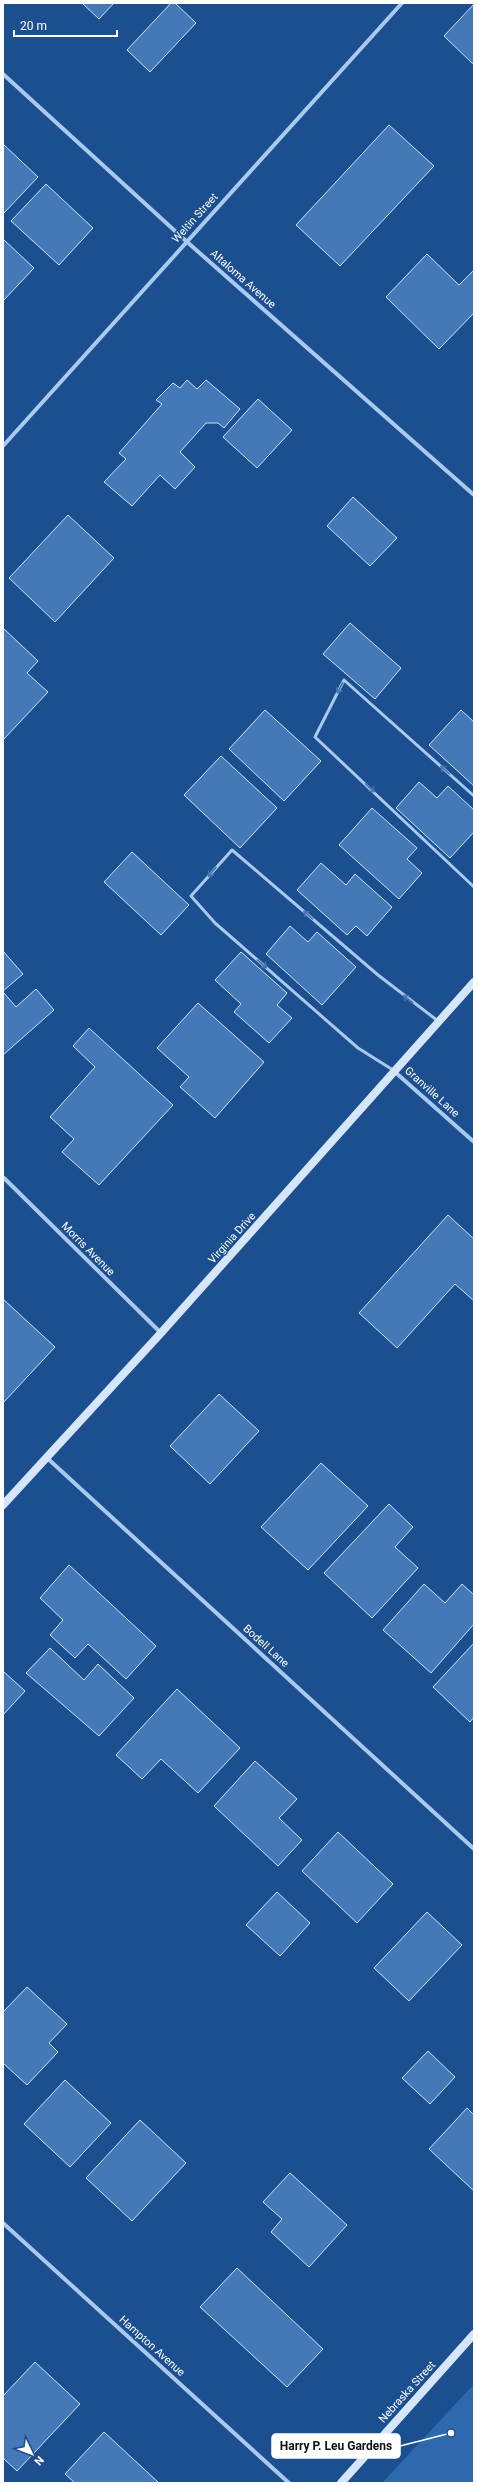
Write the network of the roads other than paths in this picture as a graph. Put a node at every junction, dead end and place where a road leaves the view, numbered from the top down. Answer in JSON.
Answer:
{"nodes":[{"id":1,"x":402,"y":3,"type":"edge"},
{"id":2,"x":3,"y":74,"type":"edge"},
{"id":3,"x":186,"y":241,"type":"junction"},
{"id":4,"x":3,"y":446,"type":"edge"},
{"id":5,"x":474,"y":495,"type":"edge"},
{"id":6,"x":474,"y":796,"type":"edge"},
{"id":7,"x":474,"y":887,"type":"edge"},
{"id":8,"x":474,"y":982,"type":"edge"},
{"id":9,"x":439,"y":1022,"type":"junction"},
{"id":10,"x":396,"y":1072,"type":"junction"},
{"id":11,"x":474,"y":1142,"type":"edge"},
{"id":12,"x":3,"y":1177,"type":"edge"},
{"id":13,"x":161,"y":1333,"type":"junction"},
{"id":14,"x":46,"y":1457,"type":"junction"},
{"id":15,"x":3,"y":1505,"type":"edge"},
{"id":16,"x":474,"y":1849,"type":"edge"},
{"id":17,"x":3,"y":2223,"type":"edge"},
{"id":18,"x":474,"y":2334,"type":"edge"},
{"id":19,"x":289,"y":2483,"type":"edge"},
{"id":20,"x":341,"y":2483,"type":"edge"}],
"edges":[{"from":1,"to":3,"type":"street","name":"Weltin Street"},
{"from":2,"to":3,"type":"street","name":"Altaloma Avenue"},
{"from":3,"to":4,"type":"street","name":"Weltin Street"},
{"from":3,"to":5,"type":"street","name":"Altaloma Avenue"},
{"from":6,"to":7,"type":"lane","one_way":true},
{"from":8,"to":9,"type":"street","name":"Virginia Drive"},
{"from":9,"to":10,"type":"street","name":"Virginia Drive"},
{"from":9,"to":10,"type":"lane","one_way":true},
{"from":10,"to":11,"type":"street","name":"Granville Lane"},
{"from":10,"to":13,"type":"street","name":"Virginia Drive"},
{"from":12,"to":13,"type":"street","name":"Morris Avenue"},
{"from":13,"to":14,"type":"street","name":"Virginia Drive"},
{"from":14,"to":15,"type":"street","name":"Virginia Drive"},
{"from":14,"to":16,"type":"street","name":"Bodell Lane"},
{"from":17,"to":19,"type":"street","name":"Hampton Avenue"},
{"from":18,"to":20,"type":"street","name":"Nebraska Street"}]}
